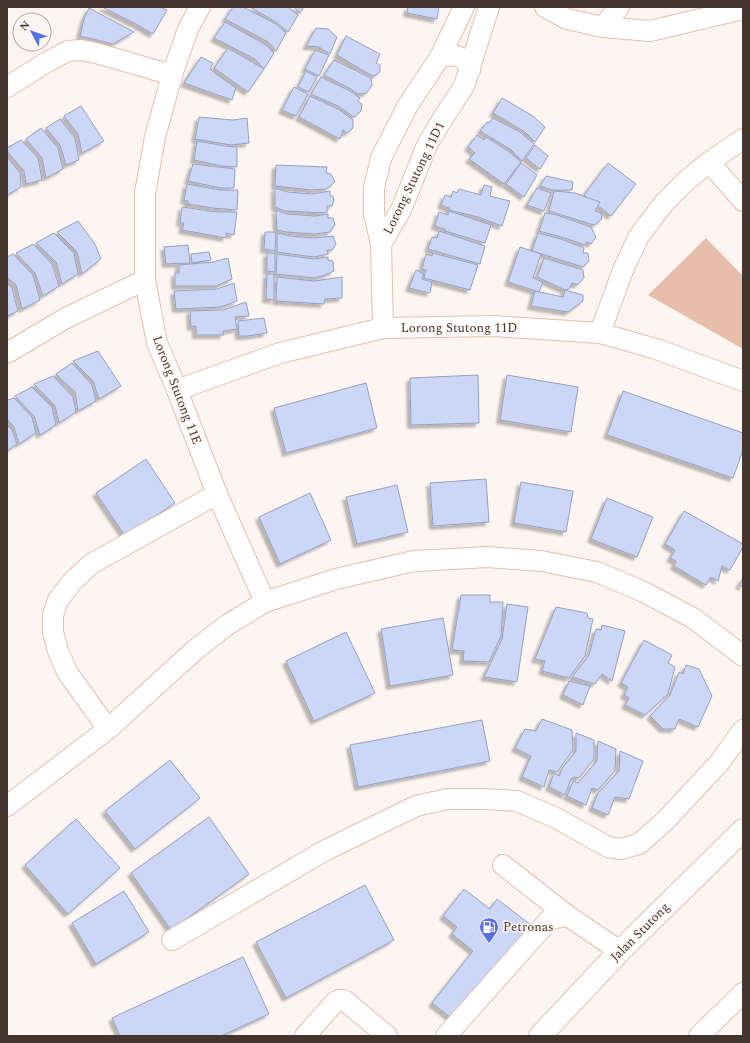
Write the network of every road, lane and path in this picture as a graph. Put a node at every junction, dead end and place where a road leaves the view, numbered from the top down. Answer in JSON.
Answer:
{"nodes":[{"id":1,"x":200,"y":7,"type":"edge"},
{"id":2,"x":464,"y":7,"type":"edge"},
{"id":3,"x":489,"y":7,"type":"edge"},
{"id":4,"x":545,"y":7,"type":"edge"},
{"id":5,"x":619,"y":7,"type":"edge"},
{"id":6,"x":743,"y":9,"type":"edge"},
{"id":7,"x":725,"y":11,"type":"edge"},
{"id":8,"x":603,"y":27,"type":"junction"},
{"id":9,"x":440,"y":57,"type":"junction"},
{"id":10,"x":470,"y":70,"type":"junction"},
{"id":11,"x":172,"y":75,"type":"junction"},
{"id":12,"x":7,"y":87,"type":"edge"},
{"id":13,"x":743,"y":139,"type":"edge"},
{"id":14,"x":710,"y":162,"type":"junction"},
{"id":15,"x":743,"y":201,"type":"edge"},
{"id":16,"x":381,"y":244,"type":"junction"},
{"id":17,"x":144,"y":280,"type":"junction"},
{"id":18,"x":383,"y":328,"type":"junction"},
{"id":19,"x":600,"y":333,"type":"junction"},
{"id":20,"x":7,"y":353,"type":"edge"},
{"id":21,"x":743,"y":381,"type":"edge"},
{"id":22,"x":177,"y":390,"type":"junction"},
{"id":23,"x":217,"y":494,"type":"junction"},
{"id":24,"x":265,"y":602,"type":"junction"},
{"id":25,"x":743,"y":656,"type":"edge"},
{"id":26,"x":108,"y":728,"type":"junction"},
{"id":27,"x":743,"y":730,"type":"edge"},
{"id":28,"x":7,"y":806,"type":"edge"},
{"id":29,"x":743,"y":830,"type":"edge"},
{"id":30,"x":504,"y":865,"type":"dead end"},
{"id":31,"x":568,"y":916,"type":"junction"},
{"id":32,"x":172,"y":940,"type":"dead end"},
{"id":33,"x":620,"y":951,"type":"junction"},
{"id":34,"x":743,"y":994,"type":"edge"},
{"id":35,"x":305,"y":1036,"type":"edge"},
{"id":36,"x":387,"y":1036,"type":"edge"},
{"id":37,"x":446,"y":1036,"type":"edge"},
{"id":38,"x":540,"y":1036,"type":"edge"},
{"id":39,"x":699,"y":1036,"type":"edge"}],
"edges":[{"from":1,"to":11,"type":"street","name":"Lorong Stutong 11E"},
{"from":2,"to":9,"type":"street"},
{"from":3,"to":10,"type":"street","name":"Lorong Stutong 11D1"},
{"from":4,"to":8,"type":"street"},
{"from":5,"to":8,"type":"street"},
{"from":6,"to":7,"type":"street"},
{"from":7,"to":8,"type":"street"},
{"from":9,"to":10,"type":"street"},
{"from":9,"to":16,"type":"street"},
{"from":10,"to":16,"type":"street","name":"Lorong Stutong 11D1"},
{"from":11,"to":12,"type":"street"},
{"from":11,"to":17,"type":"street","name":"Lorong Stutong 11E"},
{"from":13,"to":14,"type":"street"},
{"from":14,"to":15,"type":"street"},
{"from":14,"to":19,"type":"street"},
{"from":16,"to":18,"type":"street"},
{"from":17,"to":20,"type":"street"},
{"from":17,"to":22,"type":"street","name":"Lorong Stutong 11E"},
{"from":18,"to":19,"type":"street","name":"Lorong Stutong 11D"},
{"from":18,"to":22,"type":"street","name":"Lorong Stutong 11D"},
{"from":19,"to":21,"type":"street","name":"Lorong Stutong 11D"},
{"from":22,"to":23,"type":"street","name":"Lorong Stutong 11E"},
{"from":23,"to":24,"type":"street","name":"Lorong Stutong 11E"},
{"from":23,"to":26,"type":"street"},
{"from":24,"to":25,"type":"street"},
{"from":24,"to":26,"type":"street"},
{"from":26,"to":28,"type":"street"},
{"from":27,"to":32,"type":"street"},
{"from":29,"to":33,"type":"main road","name":"Jalan Stutong"},
{"from":30,"to":31,"type":"street"},
{"from":31,"to":33,"type":"street"},
{"from":31,"to":37,"type":"street"},
{"from":33,"to":38,"type":"main road","name":"Jalan Stutong"},
{"from":34,"to":39,"type":"street"},
{"from":35,"to":36,"type":"street"}]}
